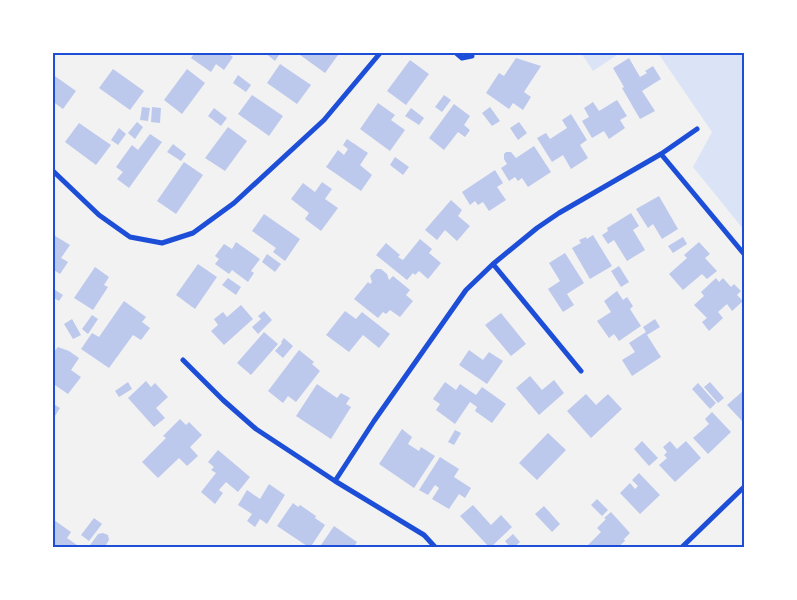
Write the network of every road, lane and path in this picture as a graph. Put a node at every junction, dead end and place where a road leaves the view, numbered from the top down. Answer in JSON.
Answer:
{"nodes":[{"id":1,"x":381,"y":52,"type":"edge"},
{"id":2,"x":455,"y":52,"type":"edge"},
{"id":3,"x":472,"y":56,"type":"dead end"},
{"id":4,"x":698,"y":129,"type":"dead end"},
{"id":5,"x":661,"y":154,"type":"junction"},
{"id":6,"x":53,"y":172,"type":"edge"},
{"id":7,"x":744,"y":254,"type":"edge"},
{"id":8,"x":493,"y":264,"type":"junction"},
{"id":9,"x":183,"y":360,"type":"dead end"},
{"id":10,"x":581,"y":371,"type":"dead end"},
{"id":11,"x":335,"y":481,"type":"junction"},
{"id":12,"x":744,"y":488,"type":"edge"},
{"id":13,"x":436,"y":548,"type":"edge"},
{"id":14,"x":680,"y":548,"type":"edge"}],
"edges":[{"from":1,"to":6,"type":"street"},
{"from":2,"to":3,"type":"street"},
{"from":4,"to":5,"type":"street"},
{"from":5,"to":7,"type":"street"},
{"from":5,"to":8,"type":"street"},
{"from":8,"to":10,"type":"street"},
{"from":8,"to":11,"type":"street"},
{"from":9,"to":11,"type":"street"},
{"from":11,"to":13,"type":"street"},
{"from":12,"to":14,"type":"street"}]}
